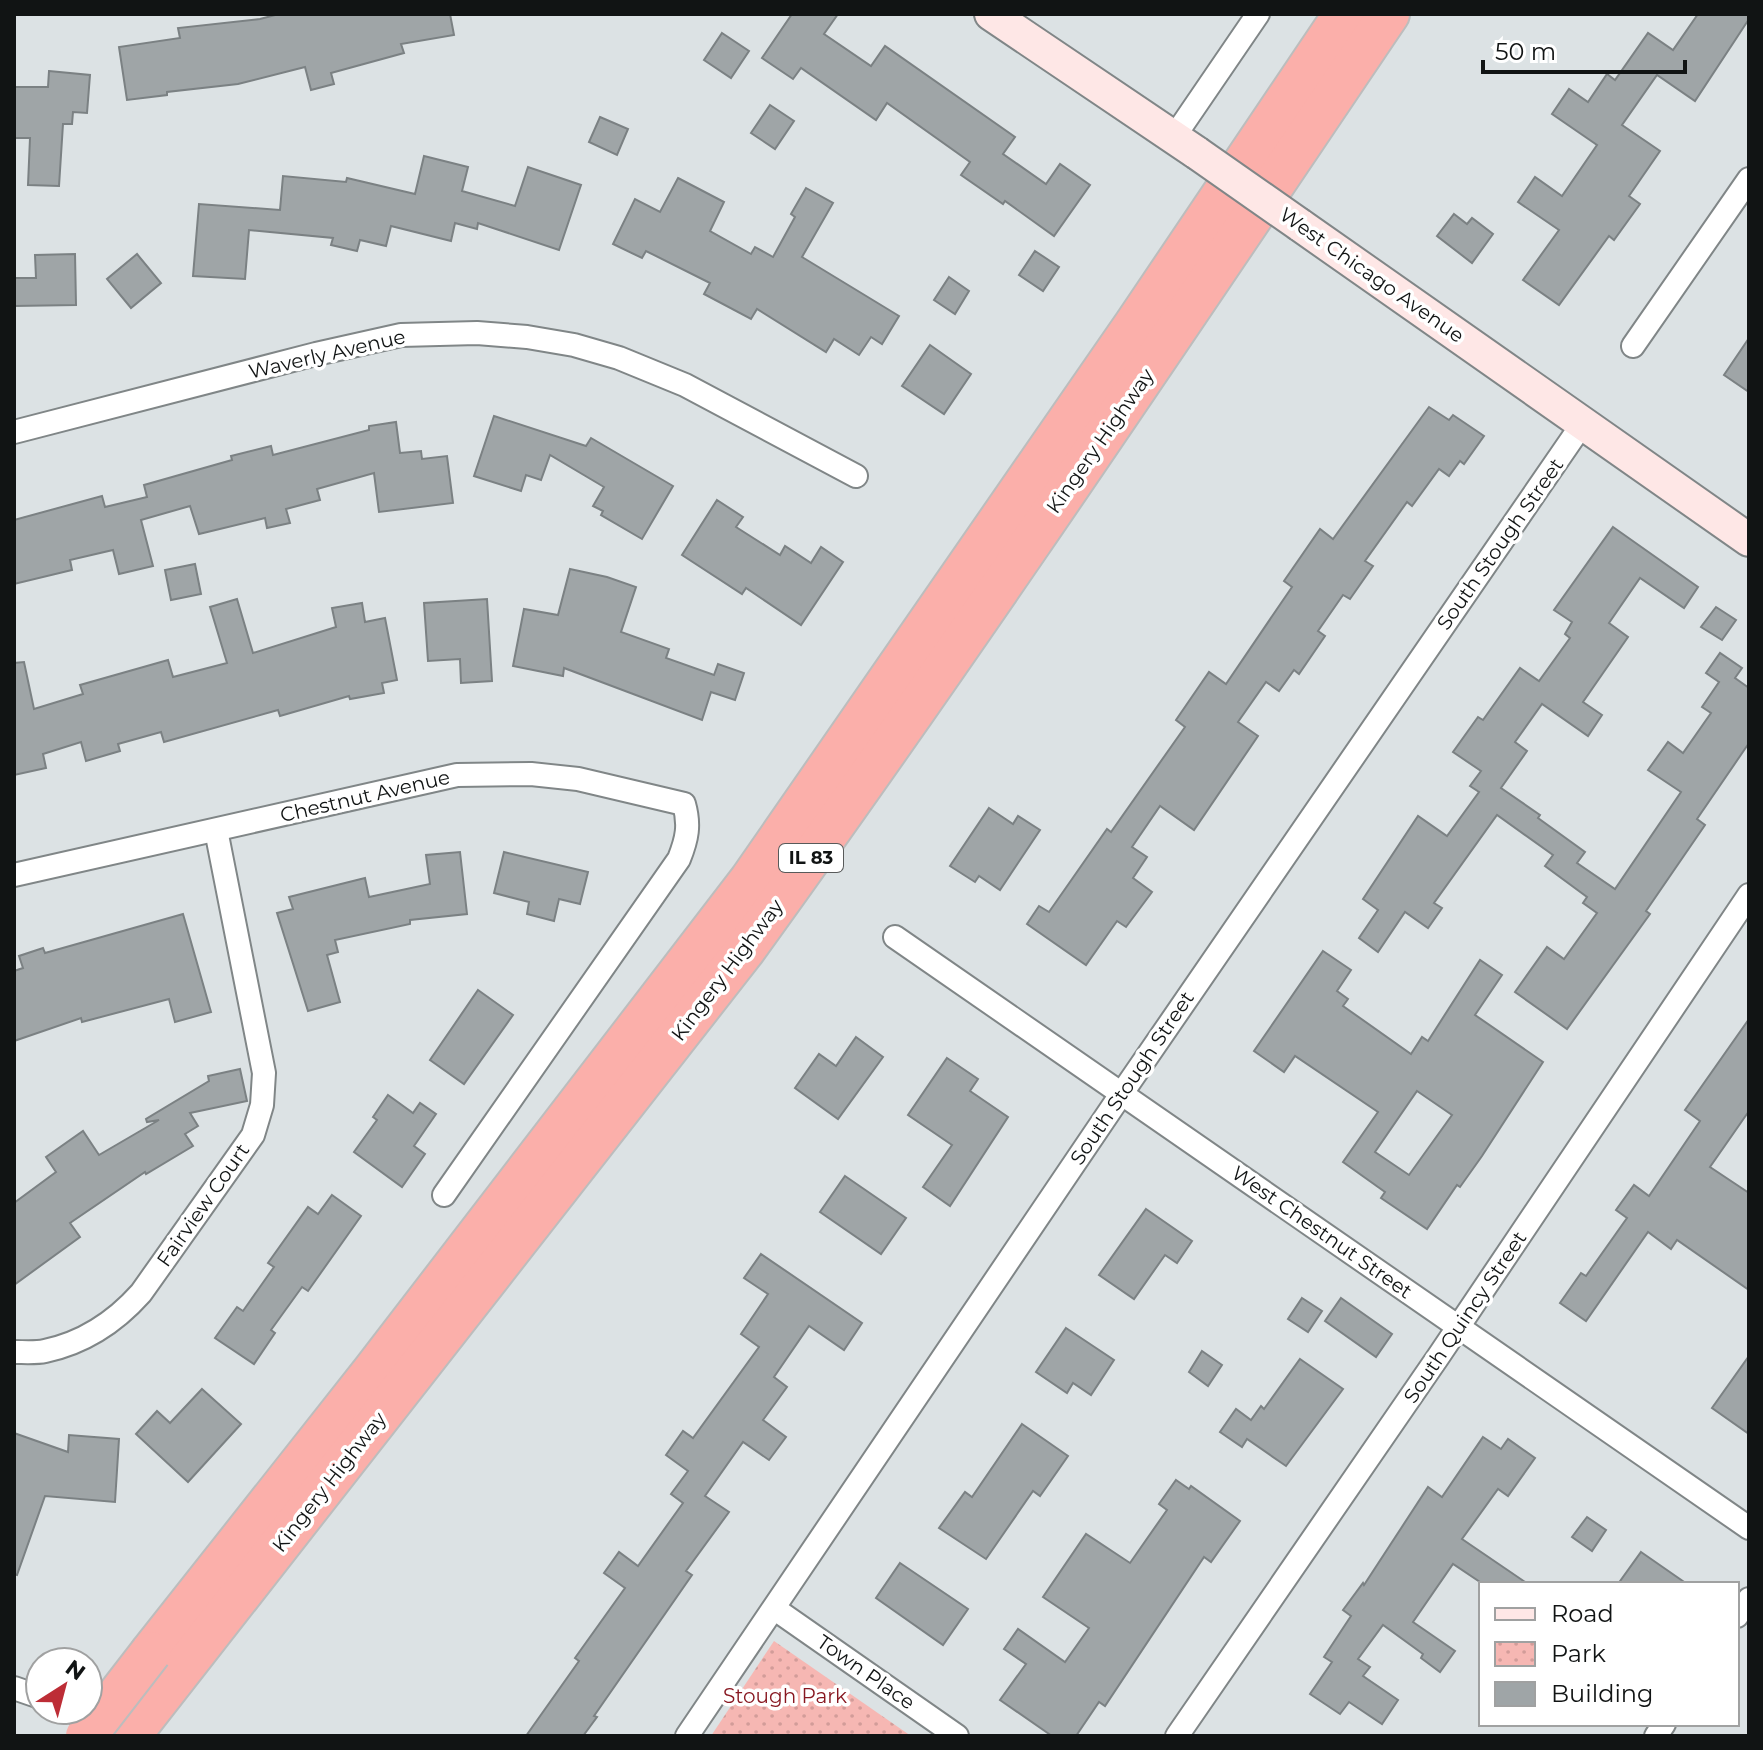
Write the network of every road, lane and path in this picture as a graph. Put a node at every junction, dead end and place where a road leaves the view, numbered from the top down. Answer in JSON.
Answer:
{"nodes":[{"id":1,"x":991,"y":14,"type":"edge"},
{"id":2,"x":1258,"y":14,"type":"edge"},
{"id":3,"x":1344,"y":14,"type":"edge"},
{"id":4,"x":1389,"y":14,"type":"edge"},
{"id":5,"x":1186,"y":145,"type":"junction"},
{"id":6,"x":1749,"y":179,"type":"edge"},
{"id":7,"x":1633,"y":346,"type":"dead end"},
{"id":8,"x":1583,"y":423,"type":"junction"},
{"id":9,"x":14,"y":432,"type":"edge"},
{"id":10,"x":856,"y":476,"type":"dead end"},
{"id":11,"x":1749,"y":540,"type":"edge"},
{"id":12,"x":216,"y":830,"type":"junction"},
{"id":13,"x":14,"y":875,"type":"edge"},
{"id":14,"x":1749,"y":895,"type":"edge"},
{"id":15,"x":895,"y":937,"type":"dead end"},
{"id":16,"x":1122,"y":1093,"type":"junction"},
{"id":17,"x":444,"y":1195,"type":"dead end"},
{"id":18,"x":1459,"y":1326,"type":"junction"},
{"id":19,"x":14,"y":1352,"type":"edge"},
{"id":20,"x":1749,"y":1528,"type":"edge"},
{"id":21,"x":775,"y":1609,"type":"junction"},
{"id":22,"x":168,"y":1660,"type":"junction"},
{"id":23,"x":104,"y":1725,"type":"edge"},
{"id":24,"x":86,"y":1736,"type":"edge"},
{"id":25,"x":129,"y":1736,"type":"edge"},
{"id":26,"x":687,"y":1736,"type":"edge"},
{"id":27,"x":957,"y":1736,"type":"edge"},
{"id":28,"x":1177,"y":1736,"type":"edge"}],
"edges":[{"from":1,"to":5,"type":"main road","name":"West Chicago Avenue"},
{"from":2,"to":5,"type":"street"},
{"from":3,"to":22,"type":"highway","name":"Kingery Highway","number":"IL 83"},
{"from":4,"to":22,"type":"highway","name":"Kingery Highway","number":"IL 83"},
{"from":5,"to":8,"type":"main road","name":"West Chicago Avenue","bridge":true},
{"from":6,"to":7,"type":"street"},
{"from":8,"to":11,"type":"main road","name":"West Chicago Avenue"},
{"from":8,"to":16,"type":"street","name":"South Stough Street"},
{"from":9,"to":10,"type":"street","name":"Waverly Avenue"},
{"from":12,"to":13,"type":"street","name":"Chestnut Avenue"},
{"from":12,"to":17,"type":"street","name":"Chestnut Avenue"},
{"from":12,"to":19,"type":"street","name":"Fairview Court"},
{"from":14,"to":18,"type":"street","name":"South Quincy Street"},
{"from":15,"to":16,"type":"street","name":"West Chestnut Street"},
{"from":16,"to":18,"type":"street","name":"West Chestnut Street"},
{"from":16,"to":21,"type":"street","name":"South Stough Street"},
{"from":18,"to":20,"type":"street","name":"West Chestnut Street"},
{"from":18,"to":28,"type":"street","name":"South Quincy Street"},
{"from":21,"to":26,"type":"street","name":"South Stough Street"},
{"from":21,"to":27,"type":"street","name":"Town Place"},
{"from":22,"to":24,"type":"highway","name":"Kingery Highway","number":"IL 83","bridge":true},
{"from":22,"to":25,"type":"highway","name":"Kingery Highway","number":"IL 83"},
{"from":23,"to":25,"type":"street"}]}
